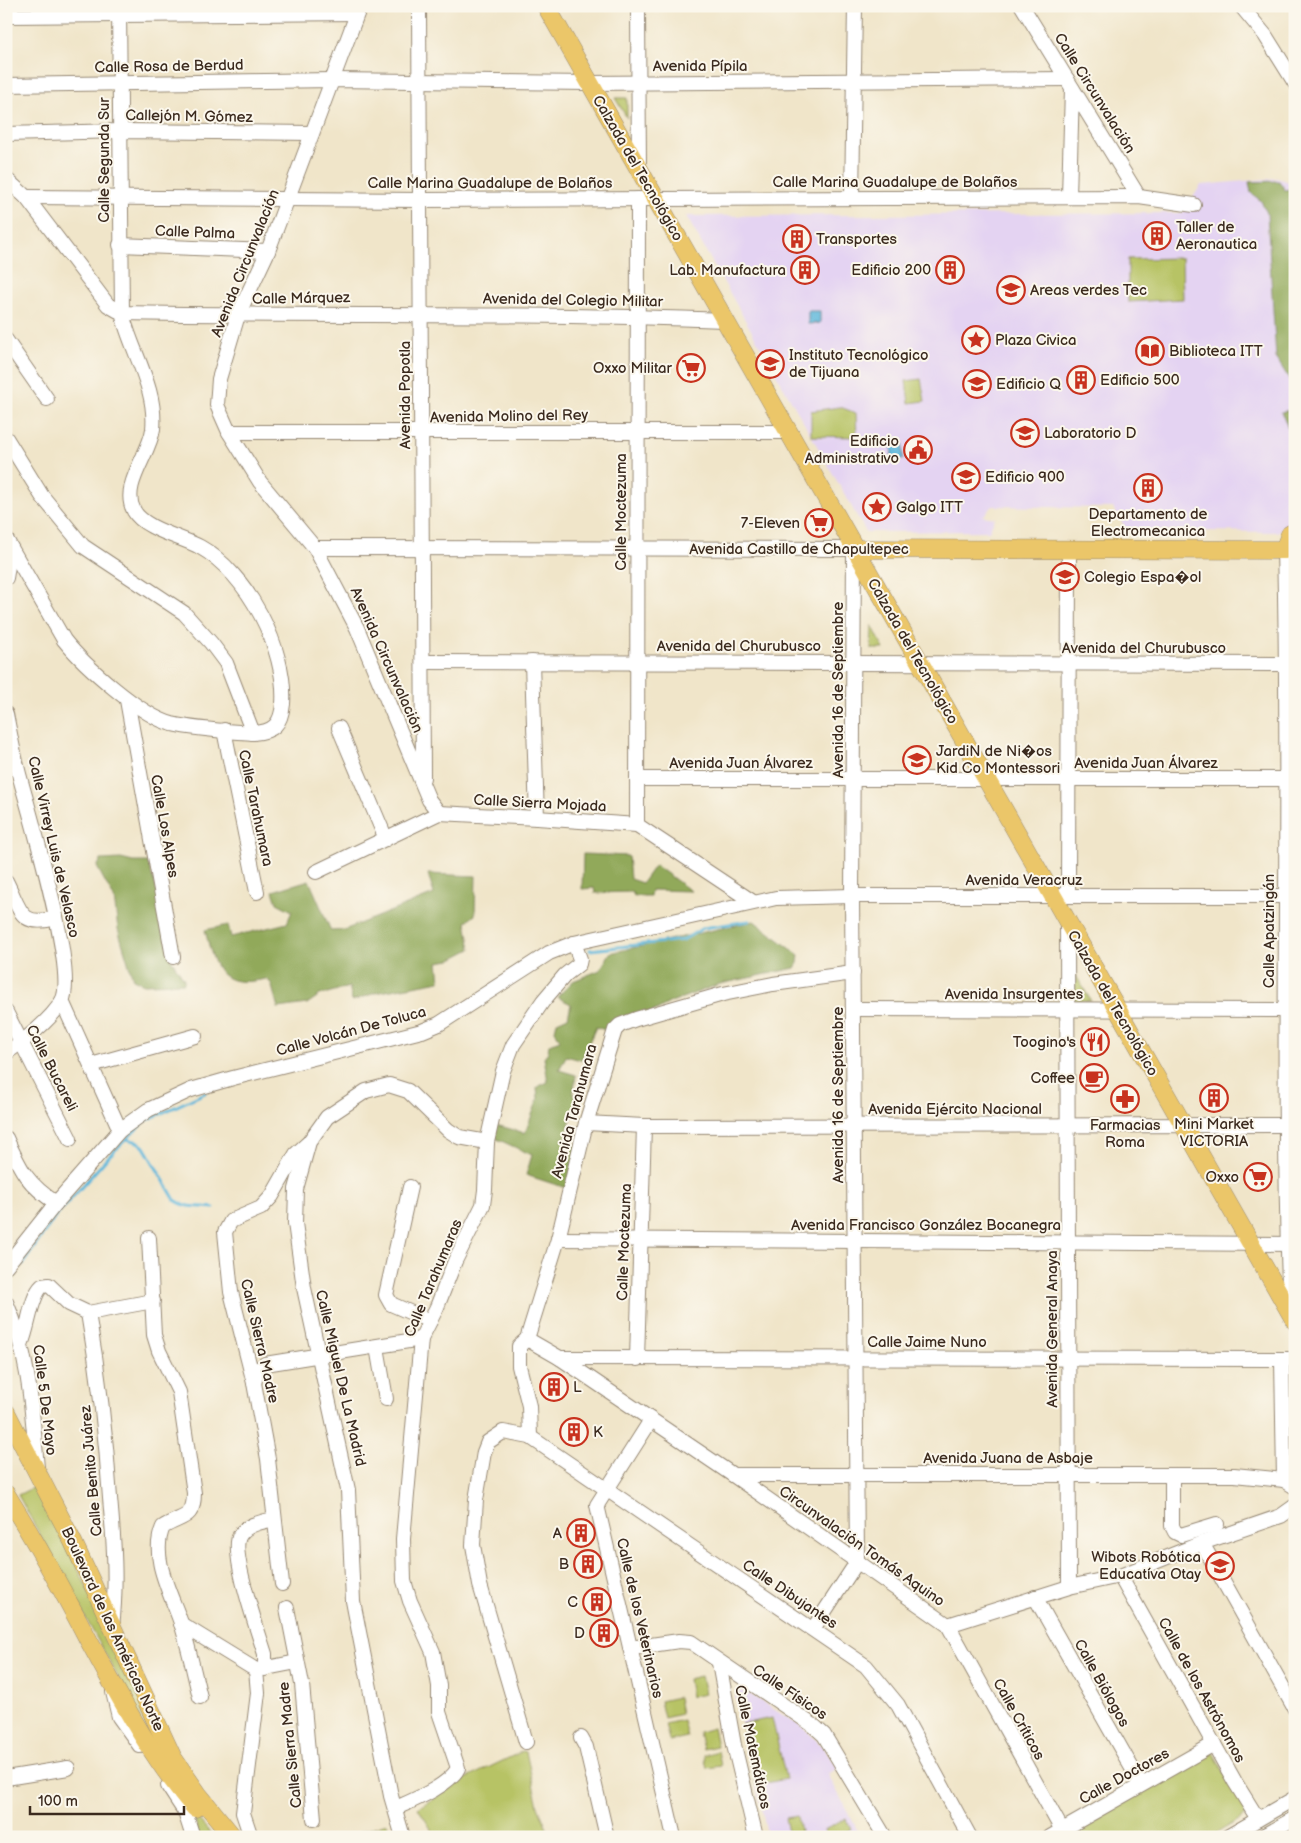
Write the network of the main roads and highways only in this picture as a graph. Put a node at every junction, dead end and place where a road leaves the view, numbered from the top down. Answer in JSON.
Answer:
{"nodes":[{"id":1,"x":546,"y":6,"type":"edge"},
{"id":2,"x":1295,"y":532,"type":"edge"},
{"id":3,"x":1289,"y":551,"type":"edge"},
{"id":4,"x":854,"y":556,"type":"junction"},
{"id":5,"x":1292,"y":1317,"type":"edge"},
{"id":6,"x":6,"y":1412,"type":"edge"},
{"id":7,"x":6,"y":1494,"type":"edge"},
{"id":8,"x":221,"y":1837,"type":"edge"},
{"id":9,"x":234,"y":1837,"type":"edge"}],
"edges":[{"from":1,"to":4,"type":"main road","name":"Calzada del Tecnológico"},
{"from":2,"to":3,"type":"main road"},
{"from":3,"to":4,"type":"main road","name":"Avenida Castillo de Chapultepec"},
{"from":4,"to":5,"type":"main road","name":"Calzada del Tecnológico"},
{"from":6,"to":9,"type":"main road","name":"Boulevard de las Américas Norte"},
{"from":7,"to":8,"type":"main road","name":"Boulevard de las Américas Norte"}]}
